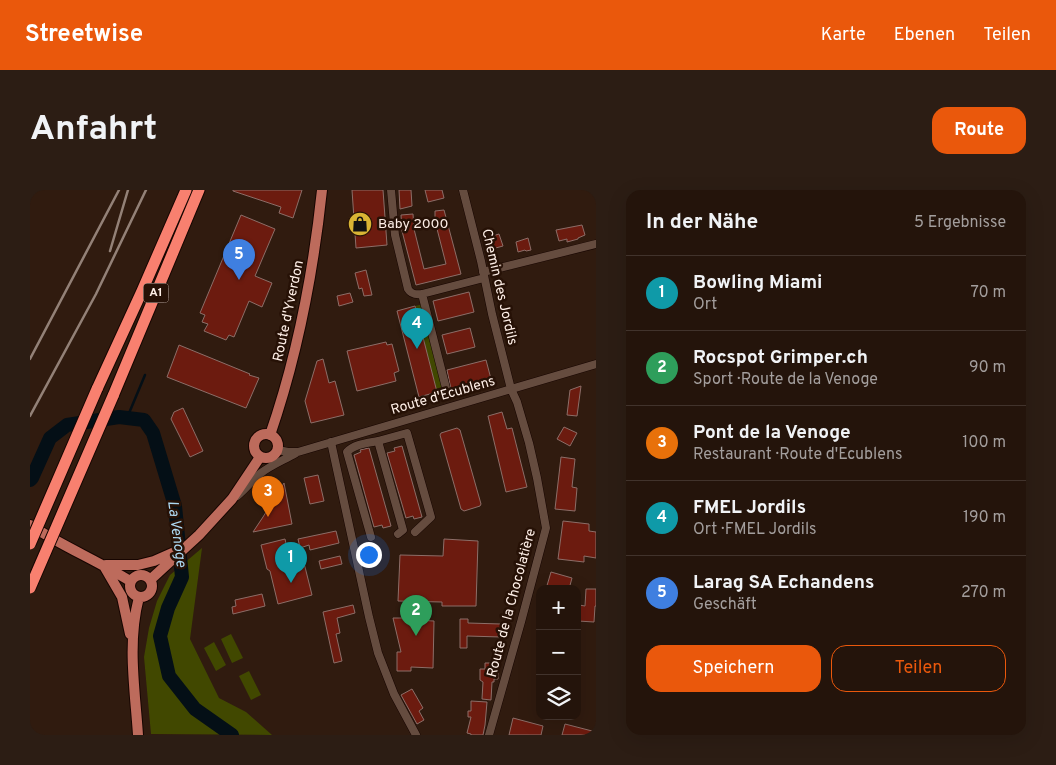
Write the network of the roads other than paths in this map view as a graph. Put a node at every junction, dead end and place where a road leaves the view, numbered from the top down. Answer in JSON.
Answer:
{"nodes":[{"id":1,"x":186,"y":190,"type":"edge"},
{"id":2,"x":199,"y":190,"type":"edge"},
{"id":3,"x":322,"y":190,"type":"edge"},
{"id":4,"x":391,"y":190,"type":"edge"},
{"id":5,"x":463,"y":190,"type":"edge"},
{"id":6,"x":596,"y":244,"type":"edge"},
{"id":7,"x":483,"y":275,"type":"junction"},
{"id":8,"x":422,"y":294,"type":"junction"},
{"id":9,"x":596,"y":364,"type":"edge"},
{"id":10,"x":446,"y":388,"type":"dead end"},
{"id":11,"x":511,"y":389,"type":"junction"},
{"id":12,"x":270,"y":435,"type":"junction"},
{"id":13,"x":378,"y":441,"type":"junction"},
{"id":14,"x":331,"y":442,"type":"junction"},
{"id":15,"x":278,"y":450,"type":"junction"},
{"id":16,"x":298,"y":452,"type":"junction"},
{"id":17,"x":260,"y":457,"type":"junction"},
{"id":18,"x":232,"y":499,"type":"junction"},
{"id":19,"x":30,"y":525,"type":"edge"},
{"id":20,"x":415,"y":532,"type":"dead end"},
{"id":21,"x":398,"y":534,"type":"dead end"},
{"id":22,"x":371,"y":537,"type":"dead end"},
{"id":23,"x":30,"y":544,"type":"edge"},
{"id":24,"x":166,"y":560,"type":"junction"},
{"id":25,"x":103,"y":565,"type":"junction"},
{"id":26,"x":150,"y":580,"type":"junction"},
{"id":27,"x":130,"y":581,"type":"junction"},
{"id":28,"x":30,"y":588,"type":"edge"},
{"id":29,"x":139,"y":597,"type":"junction"},
{"id":30,"x":132,"y":639,"type":"junction"},
{"id":31,"x":138,"y":735,"type":"edge"},
{"id":32,"x":416,"y":735,"type":"edge"},
{"id":33,"x":489,"y":735,"type":"edge"}],
"edges":[{"from":1,"to":23,"type":"highway","number":"A1","bridge":true},
{"from":2,"to":28,"type":"highway","number":"A1","bridge":true},
{"from":3,"to":12,"type":"main road","name":"Route d'Yverdon"},
{"from":4,"to":8,"type":"street"},
{"from":5,"to":7,"type":"street","name":"Chemin des Jordils"},
{"from":6,"to":7,"type":"street"},
{"from":7,"to":8,"type":"street"},
{"from":7,"to":11,"type":"street","name":"Chemin des Jordils"},
{"from":8,"to":10,"type":"street"},
{"from":9,"to":11,"type":"street","name":"Route d'Ecublens"},
{"from":11,"to":14,"type":"street","name":"Route d'Ecublens"},
{"from":11,"to":33,"type":"street","name":"Route de la Chocolatière"},
{"from":12,"to":15,"type":"main road"},
{"from":12,"to":17,"type":"main road"},
{"from":13,"to":20,"type":"street"},
{"from":13,"to":21,"type":"street"},
{"from":13,"to":22,"type":"street"},
{"from":14,"to":16,"type":"street","name":"Route d'Ecublens"},
{"from":14,"to":32,"type":"street"},
{"from":15,"to":16,"type":"street","name":"Route d'Ecublens"},
{"from":15,"to":17,"type":"main road"},
{"from":16,"to":18,"type":"street","name":"Route d'Ecublens"},
{"from":17,"to":18,"type":"main road"},
{"from":18,"to":24,"type":"main road"},
{"from":19,"to":25,"type":"main road"},
{"from":24,"to":25,"type":"main road"},
{"from":24,"to":26,"type":"main road"},
{"from":25,"to":27,"type":"main road"},
{"from":25,"to":30,"type":"main road"},
{"from":26,"to":27,"type":"main road"},
{"from":26,"to":29,"type":"main road"},
{"from":27,"to":29,"type":"main road"},
{"from":29,"to":30,"type":"main road"},
{"from":30,"to":31,"type":"main road"}]}
